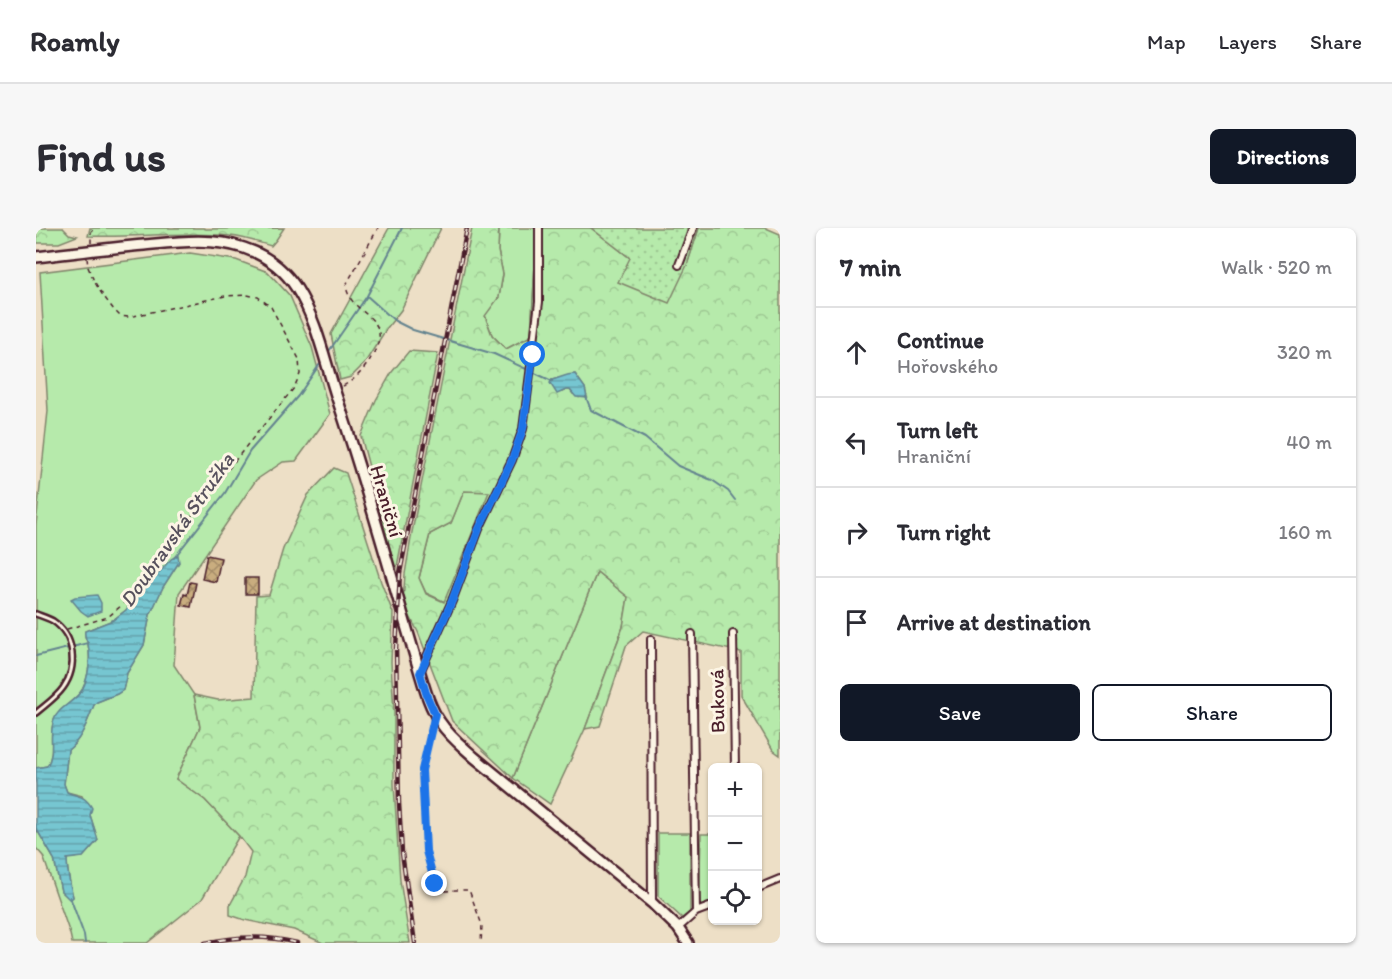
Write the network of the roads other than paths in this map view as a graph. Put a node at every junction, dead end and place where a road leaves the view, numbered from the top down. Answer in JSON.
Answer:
{"nodes":[{"id":1,"x":539,"y":228,"type":"edge"},
{"id":2,"x":693,"y":228,"type":"edge"},
{"id":3,"x":36,"y":257,"type":"edge"},
{"id":4,"x":679,"y":265,"type":"dead end"},
{"id":5,"x":36,"y":614,"type":"edge"},
{"id":6,"x":692,"y":634,"type":"dead end"},
{"id":7,"x":733,"y":634,"type":"dead end"},
{"id":8,"x":651,"y":639,"type":"dead end"},
{"id":9,"x":420,"y":673,"type":"junction"},
{"id":10,"x":36,"y":713,"type":"edge"},
{"id":11,"x":735,"y":763,"type":"edge"},
{"id":12,"x":780,"y":879,"type":"edge"},
{"id":13,"x":762,"y":886,"type":"edge"},
{"id":14,"x":652,"y":903,"type":"junction"},
{"id":15,"x":708,"y":908,"type":"edge"},
{"id":16,"x":696,"y":912,"type":"junction"},
{"id":17,"x":678,"y":928,"type":"junction"},
{"id":18,"x":688,"y":943,"type":"edge"}],
"edges":[{"from":1,"to":9,"type":"street"},
{"from":2,"to":4,"type":"street"},
{"from":3,"to":9,"type":"main road","name":"Hraniční"},
{"from":5,"to":10,"type":"lane"},
{"from":6,"to":16,"type":"street"},
{"from":7,"to":11,"type":"street","name":"Buková"},
{"from":8,"to":14,"type":"street"},
{"from":9,"to":14,"type":"main road","name":"Hraniční"},
{"from":12,"to":13,"type":"street"},
{"from":14,"to":17,"type":"main road","name":"Hraniční"},
{"from":15,"to":16,"type":"street"},
{"from":16,"to":17,"type":"street"},
{"from":17,"to":18,"type":"main road","name":"Hraniční"}]}
